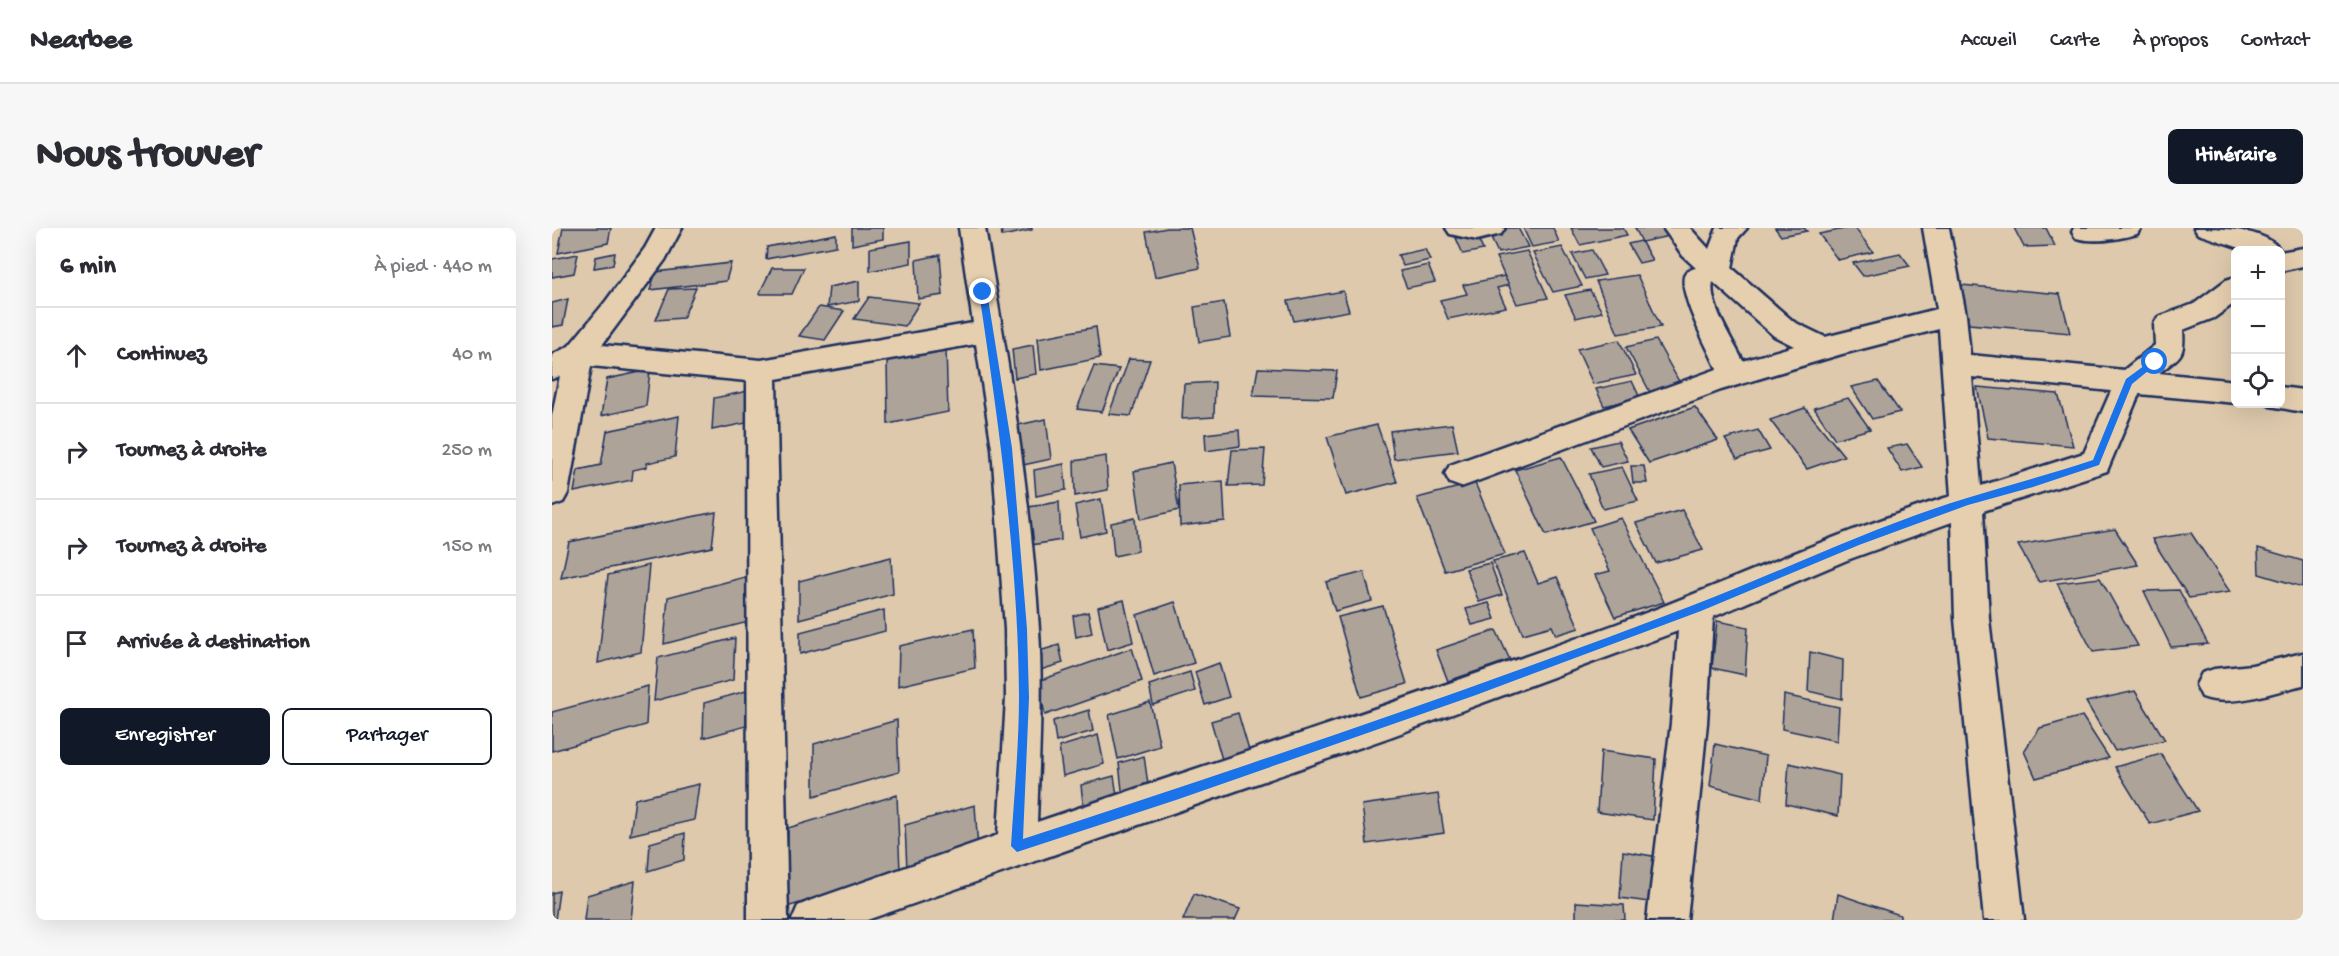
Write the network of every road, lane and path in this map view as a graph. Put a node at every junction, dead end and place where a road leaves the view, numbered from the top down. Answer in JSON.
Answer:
{"nodes":[{"id":1,"x":669,"y":228,"type":"edge"},
{"id":2,"x":972,"y":228,"type":"edge"},
{"id":3,"x":1459,"y":228,"type":"edge"},
{"id":4,"x":1492,"y":228,"type":"edge"},
{"id":5,"x":1676,"y":228,"type":"edge"},
{"id":6,"x":1734,"y":228,"type":"edge"},
{"id":7,"x":1936,"y":228,"type":"edge"},
{"id":8,"x":2128,"y":228,"type":"edge"},
{"id":9,"x":2207,"y":228,"type":"edge"},
{"id":10,"x":2085,"y":232,"type":"dead end"},
{"id":11,"x":2260,"y":246,"type":"edge"},
{"id":12,"x":1718,"y":270,"type":"junction"},
{"id":13,"x":2231,"y":290,"type":"edge"},
{"id":14,"x":1952,"y":315,"type":"junction"},
{"id":15,"x":989,"y":331,"type":"junction"},
{"id":16,"x":1823,"y":349,"type":"junction"},
{"id":17,"x":579,"y":354,"type":"junction"},
{"id":18,"x":1956,"y":365,"type":"junction"},
{"id":19,"x":552,"y":368,"type":"edge"},
{"id":20,"x":761,"y":371,"type":"junction"},
{"id":21,"x":1734,"y":375,"type":"junction"},
{"id":22,"x":2129,"y":382,"type":"junction"},
{"id":23,"x":2231,"y":392,"type":"edge"},
{"id":24,"x":2285,"y":399,"type":"edge"},
{"id":25,"x":2303,"y":401,"type":"edge"},
{"id":26,"x":1461,"y":474,"type":"dead end"},
{"id":27,"x":552,"y":493,"type":"edge"},
{"id":28,"x":1967,"y":501,"type":"junction"},
{"id":29,"x":1697,"y":608,"type":"junction"},
{"id":30,"x":2303,"y":669,"type":"edge"},
{"id":31,"x":2214,"y":685,"type":"dead end"},
{"id":32,"x":1017,"y":846,"type":"junction"},
{"id":33,"x":768,"y":920,"type":"edge"},
{"id":34,"x":812,"y":920,"type":"edge"},
{"id":35,"x":1667,"y":920,"type":"edge"},
{"id":36,"x":2004,"y":920,"type":"edge"}],
"edges":[{"from":1,"to":17,"type":"street"},
{"from":2,"to":15,"type":"street"},
{"from":3,"to":4,"type":"street"},
{"from":5,"to":12,"type":"street"},
{"from":6,"to":12,"type":"street"},
{"from":7,"to":14,"type":"street"},
{"from":8,"to":10,"type":"street"},
{"from":9,"to":11,"type":"street"},
{"from":12,"to":16,"type":"street"},
{"from":12,"to":21,"type":"street"},
{"from":13,"to":22,"type":"street"},
{"from":14,"to":16,"type":"street"},
{"from":14,"to":18,"type":"street"},
{"from":15,"to":20,"type":"street"},
{"from":15,"to":32,"type":"street"},
{"from":16,"to":21,"type":"street"},
{"from":17,"to":19,"type":"street"},
{"from":17,"to":20,"type":"street"},
{"from":17,"to":27,"type":"street"},
{"from":18,"to":22,"type":"street"},
{"from":18,"to":28,"type":"street"},
{"from":20,"to":33,"type":"street"},
{"from":21,"to":26,"type":"street"},
{"from":22,"to":23,"type":"street"},
{"from":22,"to":28,"type":"street"},
{"from":24,"to":25,"type":"street"},
{"from":28,"to":29,"type":"street"},
{"from":28,"to":36,"type":"street"},
{"from":29,"to":32,"type":"street"},
{"from":29,"to":35,"type":"street"},
{"from":30,"to":31,"type":"street"},
{"from":32,"to":34,"type":"street"}]}
